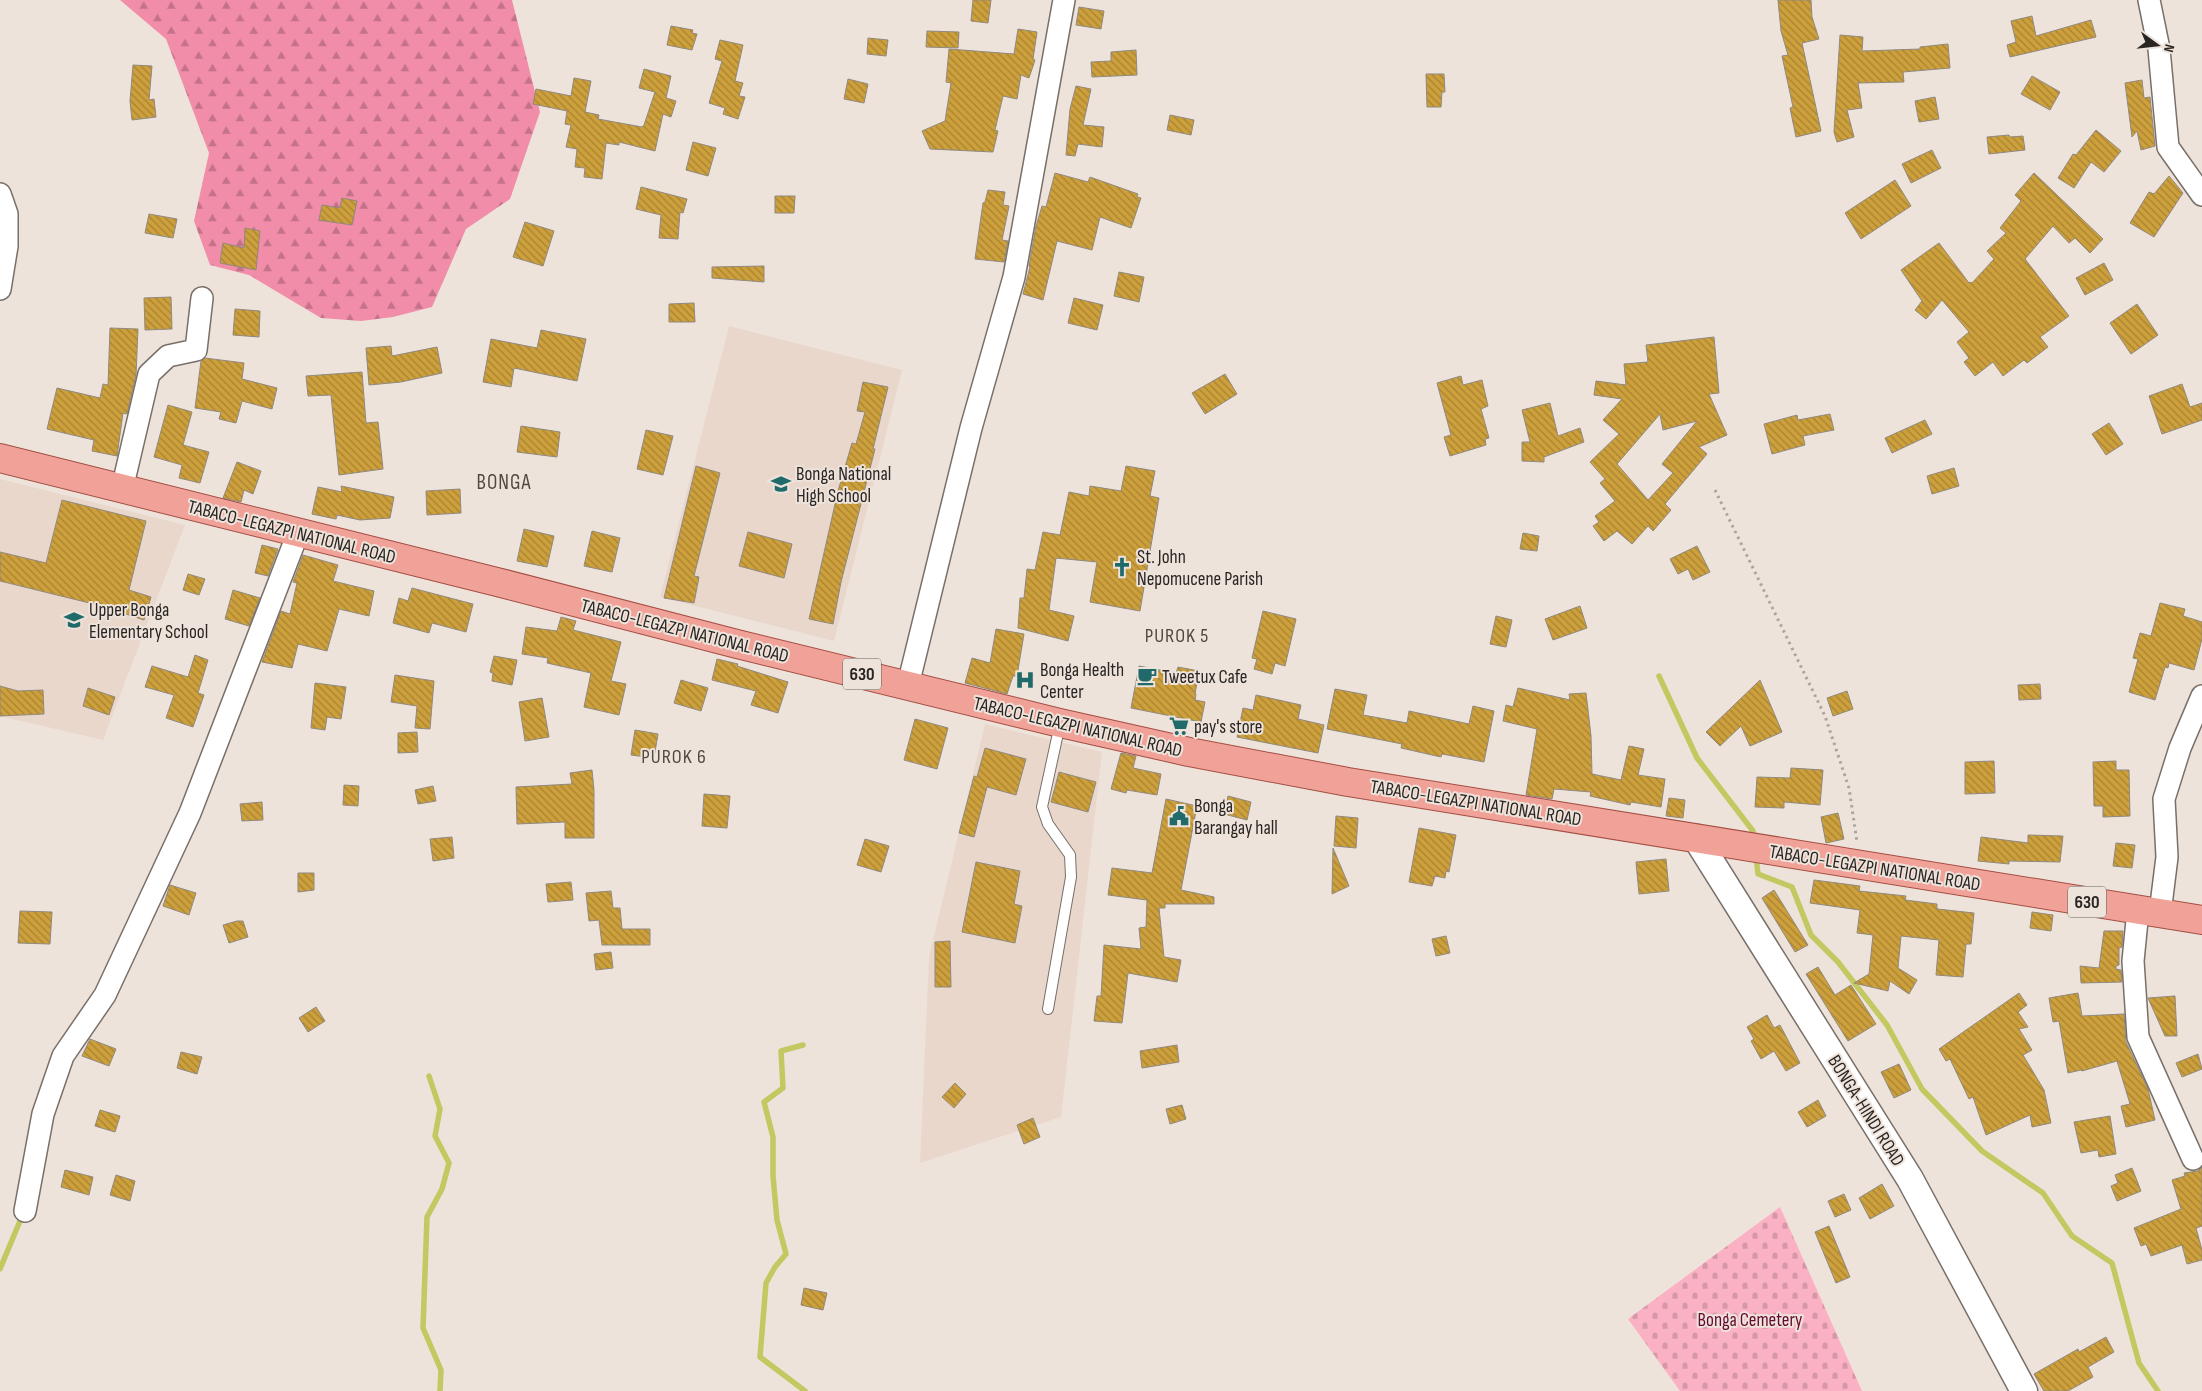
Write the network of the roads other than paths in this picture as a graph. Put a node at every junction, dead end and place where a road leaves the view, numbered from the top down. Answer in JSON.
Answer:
{"nodes":[{"id":1,"x":1064,"y":0,"type":"edge"},
{"id":2,"x":2149,"y":0,"type":"edge"},
{"id":3,"x":0,"y":194,"type":"edge"},
{"id":4,"x":2202,"y":195,"type":"edge"},
{"id":5,"x":0,"y":289,"type":"edge"},
{"id":6,"x":202,"y":298,"type":"dead end"},
{"id":7,"x":0,"y":458,"type":"edge"},
{"id":8,"x":122,"y":489,"type":"junction"},
{"id":9,"x":298,"y":533,"type":"junction"},
{"id":10,"x":908,"y":685,"type":"junction"},
{"id":11,"x":2202,"y":696,"type":"edge"},
{"id":12,"x":1060,"y":723,"type":"junction"},
{"id":13,"x":1696,"y":838,"type":"junction"},
{"id":14,"x":2149,"y":912,"type":"junction"},
{"id":15,"x":2202,"y":920,"type":"edge"},
{"id":16,"x":1048,"y":1009,"type":"dead end"},
{"id":17,"x":2193,"y":1159,"type":"dead end"},
{"id":18,"x":25,"y":1211,"type":"dead end"},
{"id":19,"x":2024,"y":1391,"type":"edge"}],
"edges":[{"from":1,"to":10,"type":"street"},
{"from":2,"to":4,"type":"street"},
{"from":3,"to":5,"type":"street"},
{"from":6,"to":8,"type":"street"},
{"from":7,"to":8,"type":"main road","name":"TABACO-LEGAZPI NATIONAL ROAD","number":"630"},
{"from":8,"to":9,"type":"main road","name":"TABACO-LEGAZPI NATIONAL ROAD","number":"630"},
{"from":9,"to":10,"type":"main road","name":"TABACO-LEGAZPI NATIONAL ROAD","number":"630"},
{"from":9,"to":18,"type":"street"},
{"from":10,"to":12,"type":"main road","name":"TABACO-LEGAZPI NATIONAL ROAD","number":"630"},
{"from":11,"to":14,"type":"street"},
{"from":12,"to":13,"type":"main road","name":"TABACO-LEGAZPI NATIONAL ROAD","number":"630"},
{"from":12,"to":16,"type":"lane"},
{"from":13,"to":14,"type":"main road","name":"TABACO-LEGAZPI NATIONAL ROAD","number":"630"},
{"from":13,"to":19,"type":"street","name":"BONGA-HINDI ROAD"},
{"from":14,"to":15,"type":"main road","name":"TABACO-LEGAZPI NATIONAL ROAD","number":"630"},
{"from":14,"to":17,"type":"street"}]}
